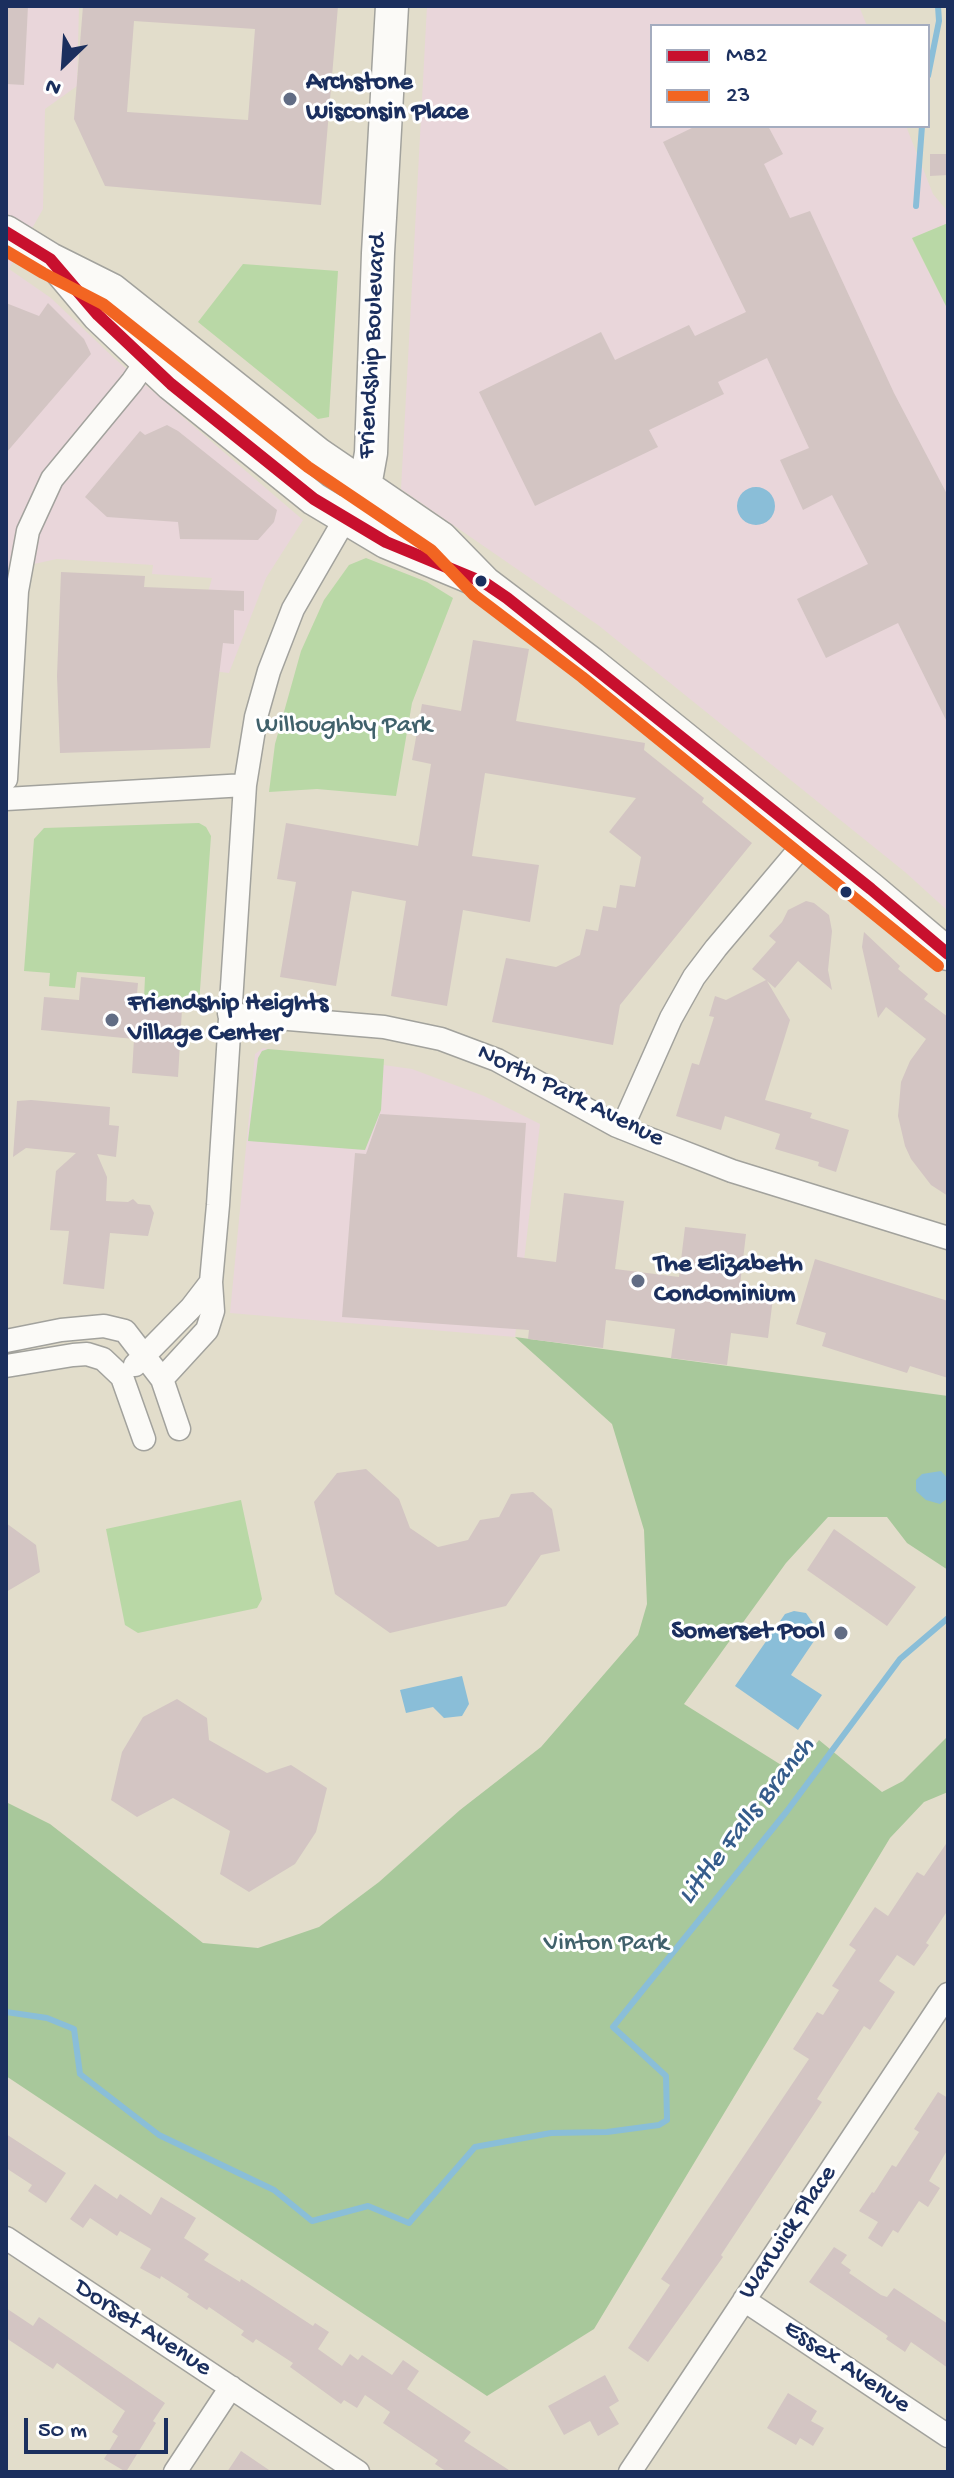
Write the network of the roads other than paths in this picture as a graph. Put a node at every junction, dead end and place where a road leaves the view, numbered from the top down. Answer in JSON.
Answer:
{"nodes":[{"id":1,"x":392,"y":6,"type":"edge"},
{"id":2,"x":6,"y":232,"type":"edge"},
{"id":3,"x":50,"y":259,"type":"junction"},
{"id":4,"x":167,"y":333,"type":"junction"},
{"id":5,"x":146,"y":360,"type":"junction"},
{"id":6,"x":363,"y":485,"type":"junction"},
{"id":7,"x":345,"y":519,"type":"junction"},
{"id":8,"x":485,"y":583,"type":"junction"},
{"id":9,"x":6,"y":779,"type":"edge"},
{"id":10,"x":245,"y":785,"type":"junction"},
{"id":11,"x":6,"y":799,"type":"edge"},
{"id":12,"x":808,"y":839,"type":"junction"},
{"id":13,"x":948,"y":954,"type":"edge"},
{"id":14,"x":229,"y":1014,"type":"junction"},
{"id":15,"x":622,"y":1128,"type":"junction"},
{"id":16,"x":948,"y":1238,"type":"edge"},
{"id":17,"x":211,"y":1282,"type":"junction"},
{"id":18,"x":6,"y":1341,"type":"edge"},
{"id":19,"x":145,"y":1355,"type":"junction"},
{"id":20,"x":6,"y":1366,"type":"edge"},
{"id":21,"x":122,"y":1377,"type":"junction"},
{"id":22,"x":162,"y":1379,"type":"junction"},
{"id":23,"x":179,"y":1429,"type":"dead end"},
{"id":24,"x":144,"y":1439,"type":"dead end"},
{"id":25,"x":948,"y":1994,"type":"edge"},
{"id":26,"x":6,"y":2238,"type":"edge"},
{"id":27,"x":744,"y":2300,"type":"junction"},
{"id":28,"x":231,"y":2387,"type":"junction"},
{"id":29,"x":948,"y":2436,"type":"edge"},
{"id":30,"x":175,"y":2472,"type":"edge"},
{"id":31,"x":358,"y":2472,"type":"edge"},
{"id":32,"x":630,"y":2472,"type":"edge"}],
"edges":[{"from":1,"to":6,"type":"street","name":"Friendship Boulevard"},
{"from":2,"to":3,"type":"street"},
{"from":3,"to":4,"type":"street"},
{"from":3,"to":5,"type":"street"},
{"from":4,"to":5,"type":"street"},
{"from":4,"to":6,"type":"street"},
{"from":5,"to":7,"type":"street"},
{"from":5,"to":9,"type":"street"},
{"from":6,"to":7,"type":"street","name":"Friendship Boulevard"},
{"from":6,"to":8,"type":"street"},
{"from":7,"to":8,"type":"street"},
{"from":7,"to":10,"type":"street","name":"Friendship Boulevard"},
{"from":8,"to":12,"type":"street"},
{"from":10,"to":11,"type":"street"},
{"from":10,"to":14,"type":"street","name":"Friendship Boulevard"},
{"from":12,"to":13,"type":"street"},
{"from":12,"to":15,"type":"street"},
{"from":14,"to":15,"type":"street","name":"North Park Avenue"},
{"from":14,"to":17,"type":"street","name":"Friendship Boulevard"},
{"from":15,"to":16,"type":"street","name":"North Park Avenue"},
{"from":17,"to":19,"type":"street"},
{"from":17,"to":22,"type":"street","name":"Friendship Boulevard"},
{"from":18,"to":19,"type":"street"},
{"from":19,"to":21,"type":"street"},
{"from":19,"to":22,"type":"street"},
{"from":20,"to":21,"type":"street"},
{"from":21,"to":24,"type":"street"},
{"from":22,"to":23,"type":"street"},
{"from":25,"to":27,"type":"street","name":"Warwick Place"},
{"from":26,"to":28,"type":"street","name":"Dorset Avenue"},
{"from":27,"to":29,"type":"street","name":"Essex Avenue"},
{"from":27,"to":32,"type":"street","name":"Warwick Place"},
{"from":28,"to":30,"type":"street"},
{"from":28,"to":31,"type":"street","name":"Dorset Avenue"}]}
